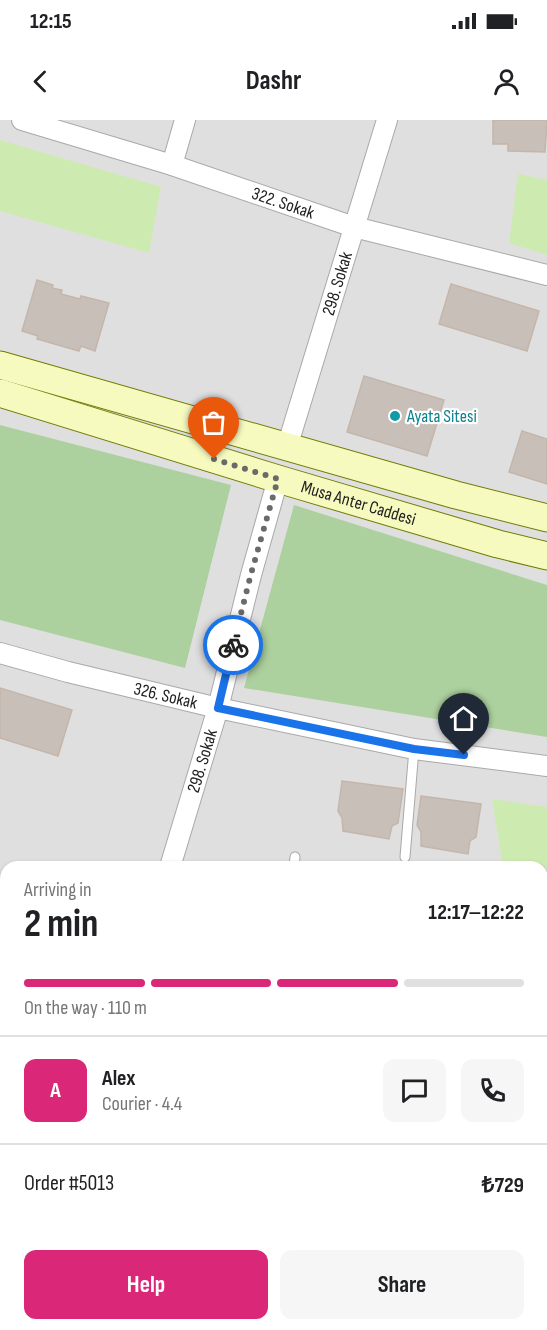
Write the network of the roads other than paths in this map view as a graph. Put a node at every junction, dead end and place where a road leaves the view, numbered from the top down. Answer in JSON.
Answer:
{"nodes":[{"id":1,"x":22,"y":120,"type":"edge"},
{"id":2,"x":185,"y":120,"type":"edge"},
{"id":3,"x":387,"y":120,"type":"edge"},
{"id":4,"x":172,"y":165,"type":"junction"},
{"id":5,"x":354,"y":227,"type":"junction"},
{"id":6,"x":547,"y":275,"type":"edge"},
{"id":7,"x":0,"y":365,"type":"edge"},
{"id":8,"x":0,"y":393,"type":"edge"},
{"id":9,"x":287,"y":447,"type":"junction"},
{"id":10,"x":278,"y":479,"type":"junction"},
{"id":11,"x":547,"y":518,"type":"edge"},
{"id":12,"x":547,"y":556,"type":"edge"},
{"id":13,"x":0,"y":653,"type":"edge"},
{"id":14,"x":218,"y":708,"type":"junction"},
{"id":15,"x":414,"y":749,"type":"junction"},
{"id":16,"x":547,"y":766,"type":"edge"},
{"id":17,"x":405,"y":857,"type":"dead end"},
{"id":18,"x":172,"y":861,"type":"edge"}],
"edges":[{"from":1,"to":4,"type":"street","name":"322. Sokak"},
{"from":2,"to":4,"type":"street"},
{"from":3,"to":5,"type":"street","name":"298. Sokak"},
{"from":4,"to":5,"type":"street","name":"322. Sokak"},
{"from":5,"to":6,"type":"street","name":"322. Sokak"},
{"from":5,"to":9,"type":"street","name":"298. Sokak"},
{"from":7,"to":9,"type":"main road","name":"Musa Anter Caddesi"},
{"from":8,"to":10,"type":"main road","name":"Musa Anter Caddesi"},
{"from":9,"to":11,"type":"main road","name":"Musa Anter Caddesi"},
{"from":10,"to":12,"type":"main road","name":"Musa Anter Caddesi"},
{"from":10,"to":14,"type":"street","name":"298. Sokak"},
{"from":13,"to":14,"type":"street","name":"326. Sokak"},
{"from":14,"to":15,"type":"street","name":"326. Sokak"},
{"from":14,"to":18,"type":"street","name":"298. Sokak"},
{"from":15,"to":16,"type":"street","name":"326. Sokak"},
{"from":15,"to":17,"type":"lane"}]}
